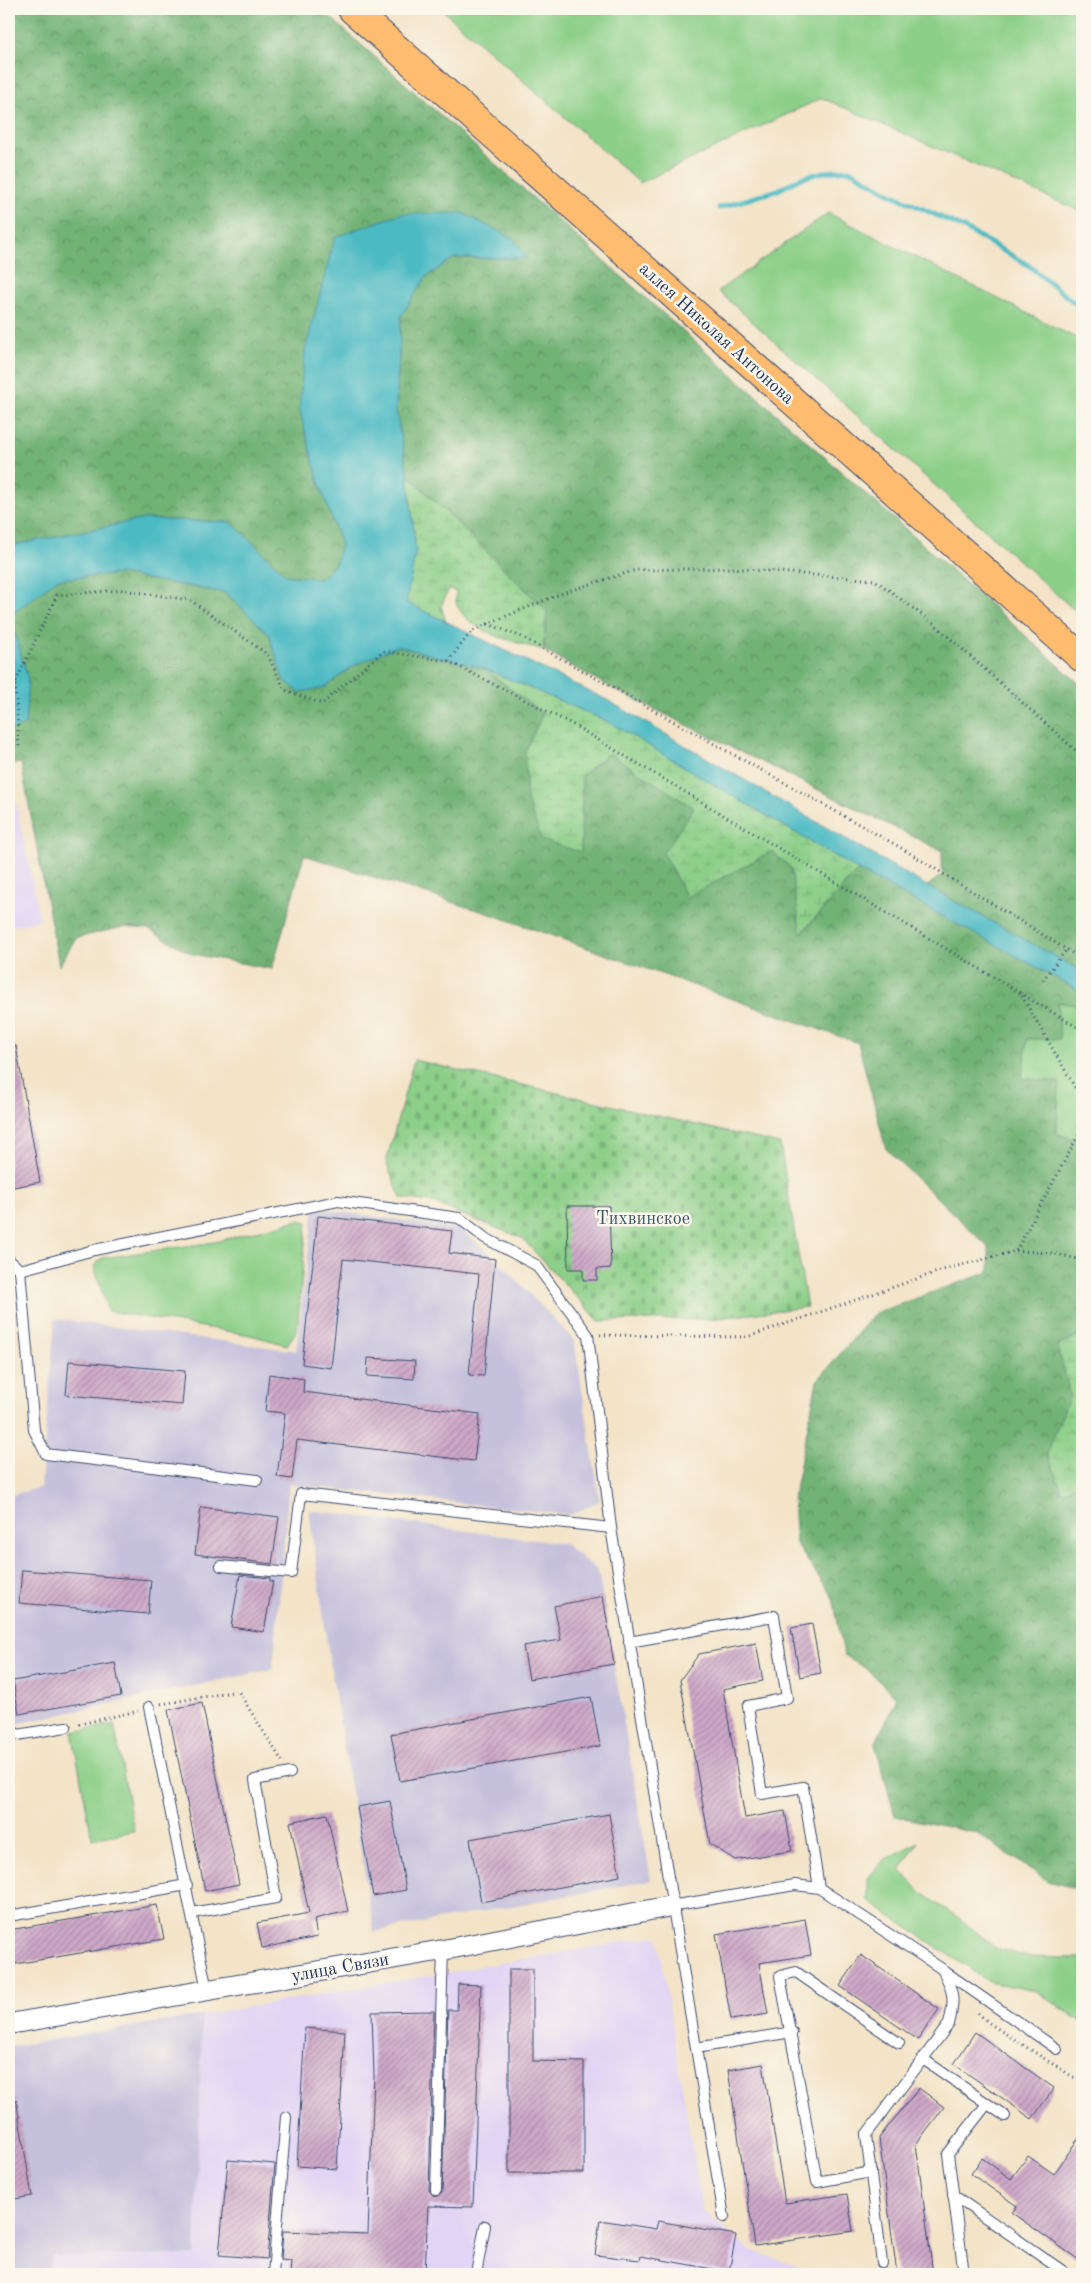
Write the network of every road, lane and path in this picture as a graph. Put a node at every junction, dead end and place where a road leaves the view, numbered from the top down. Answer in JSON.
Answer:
{"nodes":[{"id":1,"x":352,"y":9,"type":"edge"},
{"id":2,"x":488,"y":624,"type":"junction"},
{"id":3,"x":1082,"y":658,"type":"edge"},
{"id":4,"x":448,"y":661,"type":"junction"},
{"id":5,"x":19,"y":746,"type":"dead end"},
{"id":6,"x":1082,"y":756,"type":"edge"},
{"id":7,"x":1066,"y":950,"type":"junction"},
{"id":8,"x":1082,"y":959,"type":"edge"},
{"id":9,"x":1043,"y":980,"type":"dead end"},
{"id":10,"x":1020,"y":993,"type":"junction"},
{"id":11,"x":1082,"y":1030,"type":"edge"},
{"id":12,"x":1016,"y":1250,"type":"junction"},
{"id":13,"x":9,"y":1260,"type":"edge"},
{"id":14,"x":1082,"y":1260,"type":"edge"},
{"id":15,"x":20,"y":1270,"type":"junction"},
{"id":16,"x":588,"y":1334,"type":"junction"},
{"id":17,"x":257,"y":1480,"type":"dead end"},
{"id":18,"x":611,"y":1528,"type":"junction"},
{"id":19,"x":220,"y":1566,"type":"dead end"},
{"id":20,"x":629,"y":1642,"type":"junction"},
{"id":21,"x":149,"y":1707,"type":"junction"},
{"id":22,"x":9,"y":1726,"type":"edge"},
{"id":23,"x":66,"y":1727,"type":"joint"},
{"id":24,"x":290,"y":1773,"type":"joint"},
{"id":25,"x":187,"y":1885,"type":"junction"},
{"id":26,"x":819,"y":1888,"type":"junction"},
{"id":27,"x":671,"y":1906,"type":"junction"},
{"id":28,"x":192,"y":1913,"type":"junction"},
{"id":29,"x":9,"y":1916,"type":"edge"},
{"id":30,"x":443,"y":1950,"type":"junction"},
{"id":31,"x":942,"y":1970,"type":"junction"},
{"id":32,"x":207,"y":1990,"type":"junction"},
{"id":33,"x":9,"y":2024,"type":"edge"},
{"id":34,"x":792,"y":2032,"type":"junction"},
{"id":35,"x":899,"y":2043,"type":"dead end"},
{"id":36,"x":696,"y":2048,"type":"junction"},
{"id":37,"x":1057,"y":2049,"type":"dead end"},
{"id":38,"x":923,"y":2059,"type":"junction"},
{"id":39,"x":987,"y":2104,"type":"junction"},
{"id":40,"x":1005,"y":2116,"type":"dead end"},
{"id":41,"x":286,"y":2117,"type":"dead end"},
{"id":42,"x":870,"y":2172,"type":"junction"},
{"id":43,"x":436,"y":2190,"type":"dead end"},
{"id":44,"x":953,"y":2195,"type":"junction"},
{"id":45,"x":724,"y":2217,"type":"dead end"},
{"id":46,"x":485,"y":2226,"type":"dead end"},
{"id":47,"x":882,"y":2263,"type":"dead end"},
{"id":48,"x":273,"y":2274,"type":"edge"},
{"id":49,"x":476,"y":2274,"type":"edge"},
{"id":50,"x":964,"y":2274,"type":"edge"},
{"id":51,"x":1067,"y":2274,"type":"edge"}],
"edges":[{"from":1,"to":3,"type":"main road","name":"аллея Николая Антонова"},
{"from":2,"to":4,"type":"path"},
{"from":2,"to":6,"type":"path"},
{"from":2,"to":7,"type":"path"},
{"from":4,"to":5,"type":"path"},
{"from":4,"to":10,"type":"path"},
{"from":7,"to":8,"type":"path"},
{"from":7,"to":9,"type":"path"},
{"from":10,"to":11,"type":"path"},
{"from":10,"to":12,"type":"path"},
{"from":12,"to":14,"type":"path"},
{"from":12,"to":16,"type":"path"},
{"from":13,"to":15,"type":"lane"},
{"from":15,"to":16,"type":"lane"},
{"from":15,"to":17,"type":"lane"},
{"from":16,"to":18,"type":"lane"},
{"from":18,"to":19,"type":"lane"},
{"from":18,"to":20,"type":"lane"},
{"from":20,"to":26,"type":"lane"},
{"from":20,"to":27,"type":"lane"},
{"from":21,"to":23,"type":"path"},
{"from":21,"to":24,"type":"path"},
{"from":21,"to":25,"type":"lane"},
{"from":22,"to":23,"type":"lane"},
{"from":24,"to":28,"type":"lane"},
{"from":25,"to":28,"type":"lane"},
{"from":25,"to":29,"type":"lane"},
{"from":26,"to":27,"type":"lane"},
{"from":26,"to":31,"type":"lane"},
{"from":27,"to":30,"type":"street","name":"улица Связи"},
{"from":27,"to":36,"type":"lane"},
{"from":28,"to":32,"type":"lane"},
{"from":30,"to":32,"type":"street","name":"улица Связи"},
{"from":30,"to":43,"type":"lane"},
{"from":31,"to":37,"type":"lane"},
{"from":31,"to":38,"type":"lane"},
{"from":32,"to":33,"type":"street","name":"улица Связи"},
{"from":34,"to":35,"type":"lane"},
{"from":34,"to":36,"type":"lane"},
{"from":34,"to":42,"type":"lane"},
{"from":36,"to":45,"type":"lane"},
{"from":38,"to":39,"type":"lane"},
{"from":38,"to":42,"type":"lane"},
{"from":39,"to":40,"type":"lane"},
{"from":39,"to":44,"type":"lane"},
{"from":41,"to":48,"type":"lane"},
{"from":42,"to":47,"type":"lane"},
{"from":44,"to":50,"type":"lane"},
{"from":44,"to":51,"type":"lane"},
{"from":46,"to":49,"type":"lane"}]}
